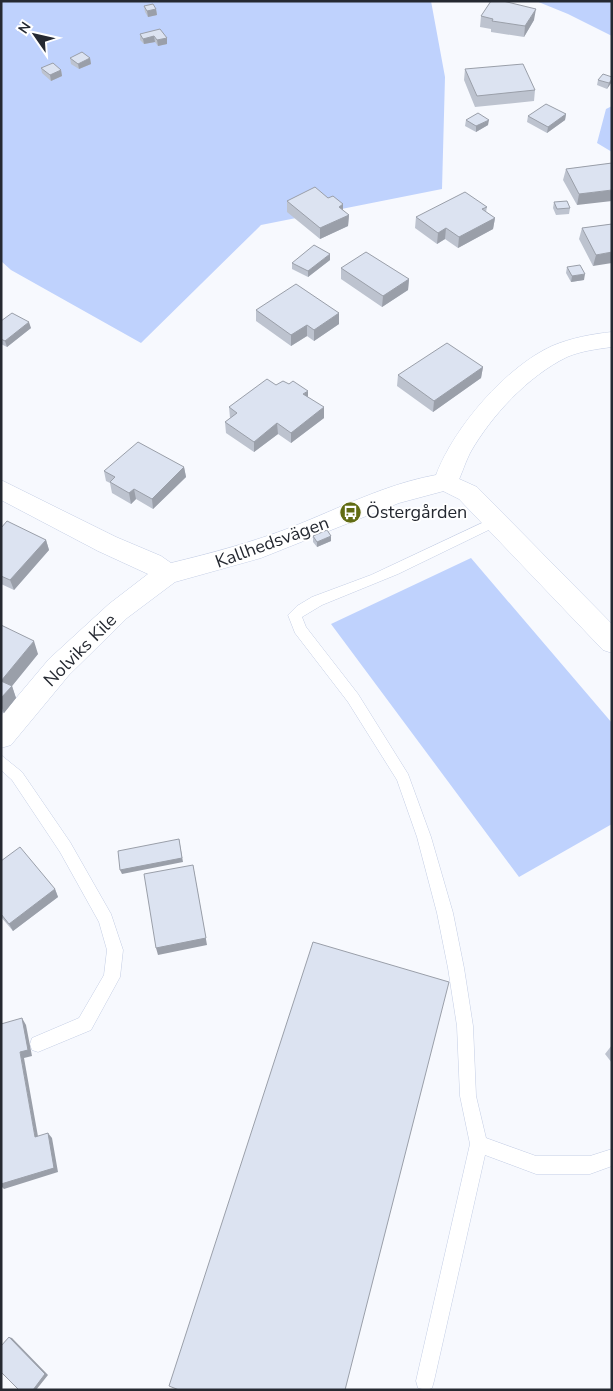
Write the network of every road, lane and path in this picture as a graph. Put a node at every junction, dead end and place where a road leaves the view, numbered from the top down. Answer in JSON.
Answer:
{"nodes":[{"id":1,"x":612,"y":339,"type":"edge"},
{"id":2,"x":446,"y":482,"type":"junction"},
{"id":3,"x":1,"y":489,"type":"edge"},
{"id":4,"x":497,"y":522,"type":"junction"},
{"id":5,"x":167,"y":574,"type":"junction"},
{"id":6,"x":612,"y":642,"type":"edge"},
{"id":7,"x":1,"y":736,"type":"edge"},
{"id":8,"x":1,"y":761,"type":"edge"},
{"id":9,"x":38,"y":1044,"type":"dead end"},
{"id":10,"x":479,"y":1144,"type":"junction"},
{"id":11,"x":612,"y":1157,"type":"edge"},
{"id":12,"x":425,"y":1380,"type":"dead end"}],
"edges":[{"from":1,"to":2,"type":"street"},
{"from":2,"to":4,"type":"street"},
{"from":2,"to":5,"type":"street","name":"Kallhedsvägen"},
{"from":3,"to":5,"type":"street"},
{"from":4,"to":6,"type":"street"},
{"from":4,"to":10,"type":"lane"},
{"from":5,"to":7,"type":"street","name":"Nolviks Kile"},
{"from":8,"to":9,"type":"lane"},
{"from":10,"to":11,"type":"lane"},
{"from":10,"to":12,"type":"lane"}]}
